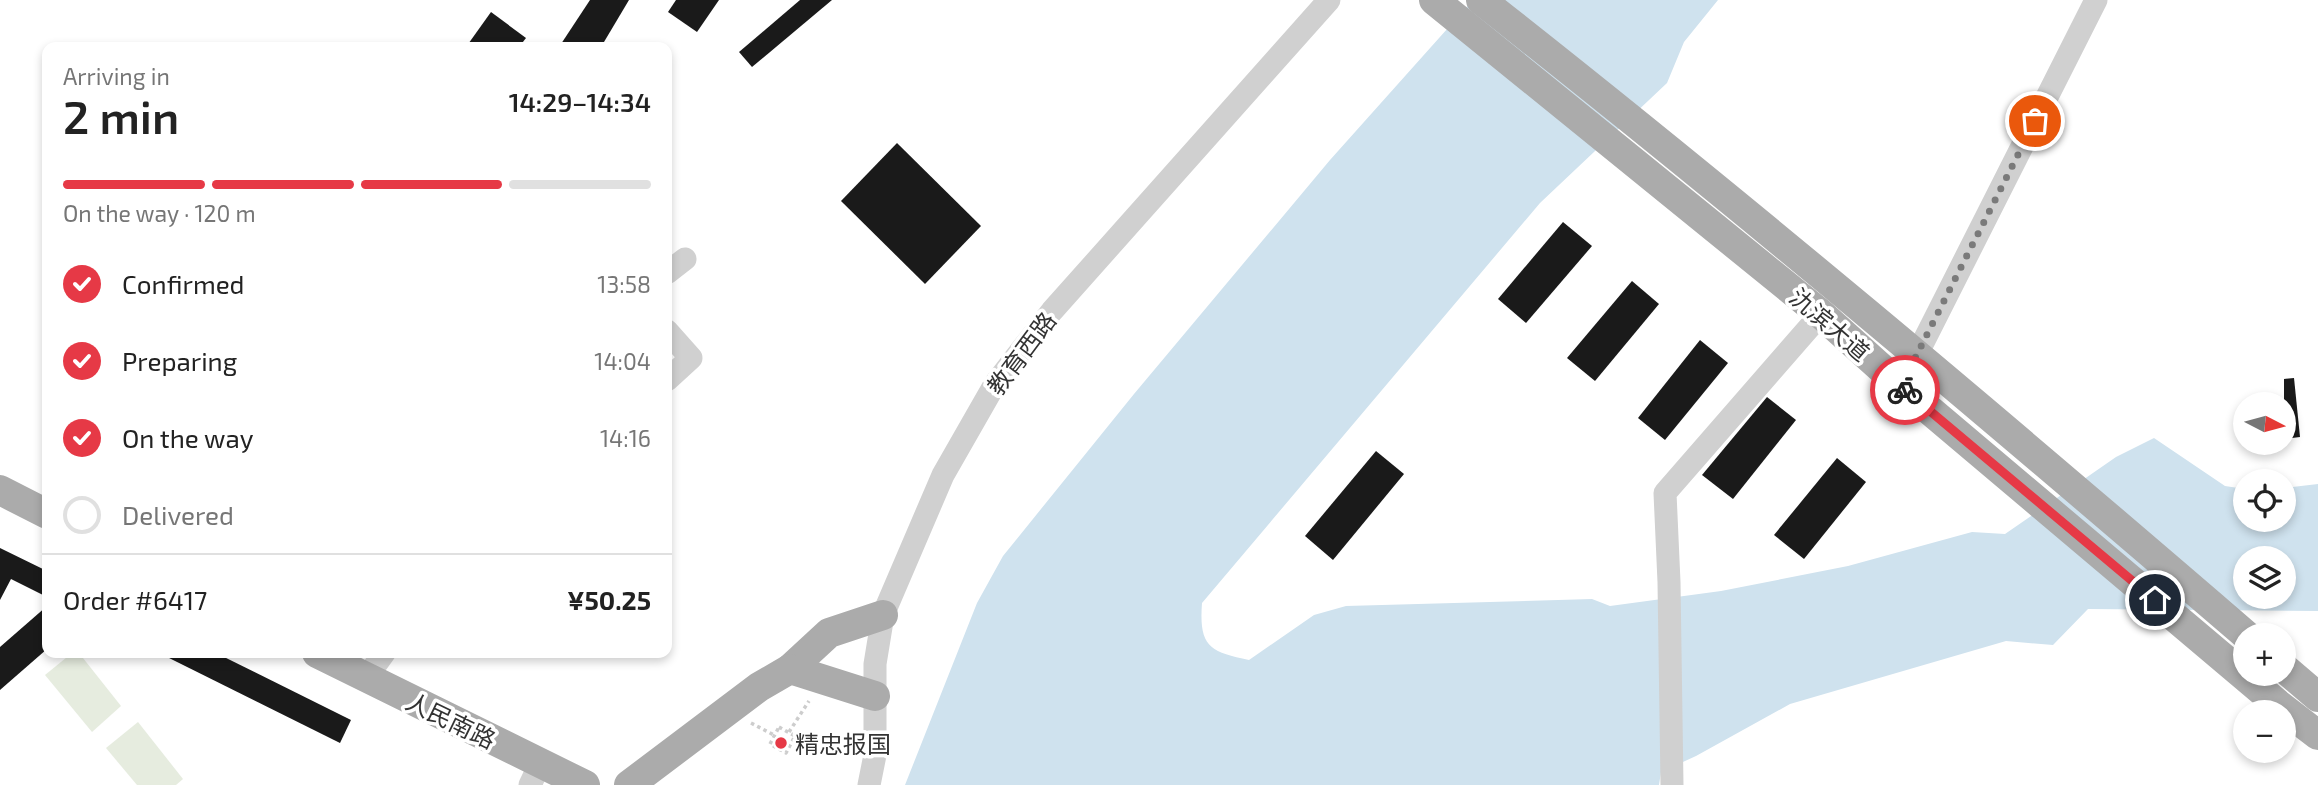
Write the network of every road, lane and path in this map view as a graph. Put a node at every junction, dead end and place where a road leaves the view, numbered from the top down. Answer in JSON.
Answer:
{"nodes":[{"id":1,"x":1329,"y":0,"type":"edge"},
{"id":2,"x":1434,"y":0,"type":"edge"},
{"id":3,"x":1481,"y":0,"type":"edge"},
{"id":4,"x":2096,"y":0,"type":"edge"},
{"id":5,"x":685,"y":259,"type":"dead end"},
{"id":6,"x":672,"y":269,"type":"edge"},
{"id":7,"x":1821,"y":314,"type":"junction"},
{"id":8,"x":672,"y":337,"type":"edge"},
{"id":9,"x":1917,"y":355,"type":"junction"},
{"id":10,"x":672,"y":375,"type":"edge"},
{"id":11,"x":1901,"y":386,"type":"junction"},
{"id":12,"x":0,"y":490,"type":"edge"},
{"id":13,"x":42,"y":511,"type":"edge"},
{"id":14,"x":883,"y":615,"type":"junction"},
{"id":15,"x":2233,"y":624,"type":"edge"},
{"id":16,"x":327,"y":658,"type":"edge"},
{"id":17,"x":380,"y":658,"type":"edge"},
{"id":18,"x":790,"y":669,"type":"junction"},
{"id":19,"x":366,"y":678,"type":"junction"},
{"id":20,"x":823,"y":678,"type":"junction"},
{"id":21,"x":2296,"y":678,"type":"edge"},
{"id":22,"x":875,"y":696,"type":"junction"},
{"id":23,"x":2318,"y":697,"type":"edge"},
{"id":24,"x":789,"y":733,"type":"junction"},
{"id":25,"x":2318,"y":735,"type":"edge"},
{"id":26,"x":535,"y":774,"type":"edge"},
{"id":27,"x":585,"y":785,"type":"edge"},
{"id":28,"x":629,"y":785,"type":"edge"},
{"id":29,"x":869,"y":785,"type":"edge"},
{"id":30,"x":1672,"y":785,"type":"edge"}],
"edges":[{"from":1,"to":14,"type":"street","name":"教育西路"},
{"from":2,"to":7,"type":"main road","name":"氿滨大道"},
{"from":3,"to":9,"type":"main road","name":"氿滨大道"},
{"from":4,"to":9,"type":"street"},
{"from":5,"to":6,"type":"street"},
{"from":7,"to":11,"type":"main road","name":"氿滨大道"},
{"from":7,"to":30,"type":"street"},
{"from":8,"to":10,"type":"street"},
{"from":9,"to":11,"type":"street"},
{"from":9,"to":15,"type":"main road","name":"氿滨大道"},
{"from":11,"to":25,"type":"main road","name":"氿滨大道"},
{"from":12,"to":13,"type":"main road"},
{"from":14,"to":18,"type":"main road"},
{"from":14,"to":22,"type":"street","name":"教育西路"},
{"from":16,"to":19,"type":"main road","name":"人民南路"},
{"from":17,"to":19,"type":"street"},
{"from":18,"to":20,"type":"main road"},
{"from":18,"to":28,"type":"main road"},
{"from":19,"to":26,"type":"main road","name":"人民南路"},
{"from":20,"to":22,"type":"main road"},
{"from":20,"to":24,"type":"path"},
{"from":21,"to":23,"type":"main road"},
{"from":22,"to":29,"type":"street","name":"教育西路"},
{"from":24,"to":24,"type":"path"},
{"from":26,"to":27,"type":"main road","name":"人民南路"}]}
